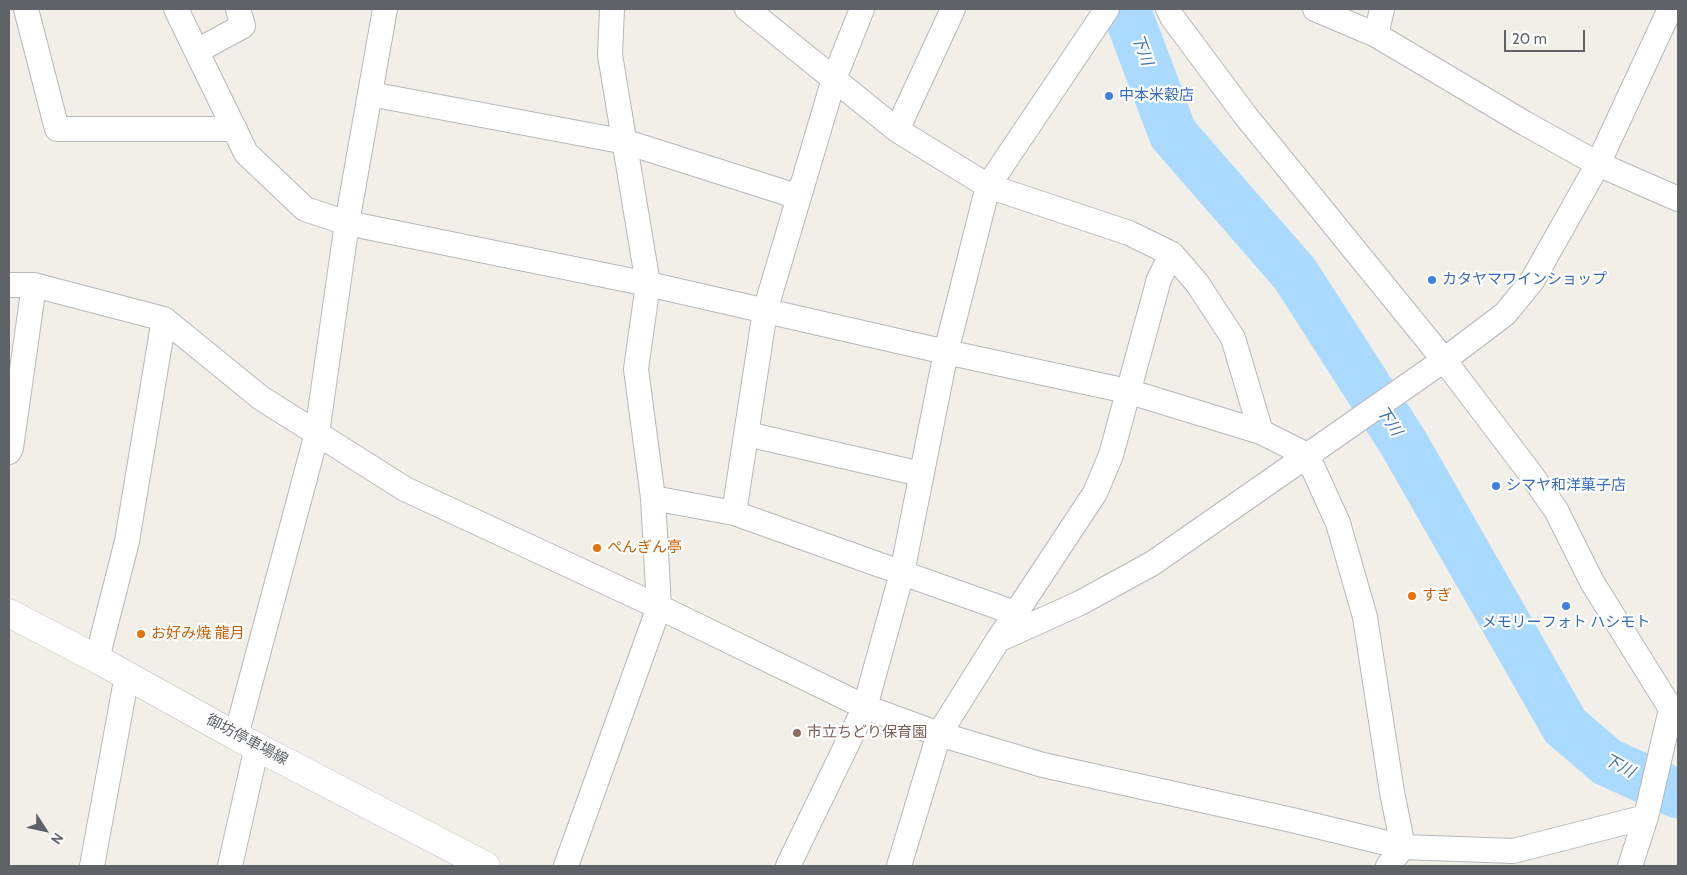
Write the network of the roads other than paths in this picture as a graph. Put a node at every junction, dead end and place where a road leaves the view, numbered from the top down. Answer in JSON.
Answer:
{"nodes":[{"id":1,"x":26,"y":9,"type":"edge"},
{"id":2,"x":176,"y":9,"type":"edge"},
{"id":3,"x":238,"y":9,"type":"edge"},
{"id":4,"x":384,"y":9,"type":"edge"},
{"id":5,"x":612,"y":9,"type":"edge"},
{"id":6,"x":747,"y":9,"type":"edge"},
{"id":7,"x":862,"y":9,"type":"edge"},
{"id":8,"x":953,"y":9,"type":"edge"},
{"id":9,"x":1107,"y":9,"type":"edge"},
{"id":10,"x":1168,"y":9,"type":"edge"},
{"id":11,"x":1315,"y":9,"type":"edge"},
{"id":12,"x":1382,"y":9,"type":"edge"},
{"id":13,"x":1670,"y":9,"type":"edge"},
{"id":14,"x":1376,"y":35,"type":"junction"},
{"id":15,"x":197,"y":51,"type":"junction"},
{"id":16,"x":834,"y":79,"type":"junction"},
{"id":17,"x":370,"y":94,"type":"junction"},
{"id":18,"x":235,"y":129,"type":"junction"},
{"id":19,"x":896,"y":130,"type":"junction"},
{"id":20,"x":626,"y":142,"type":"junction"},
{"id":21,"x":1598,"y":164,"type":"junction"},
{"id":22,"x":988,"y":186,"type":"junction"},
{"id":23,"x":799,"y":197,"type":"junction"},
{"id":24,"x":1678,"y":199,"type":"edge"},
{"id":25,"x":347,"y":222,"type":"junction"},
{"id":26,"x":1172,"y":254,"type":"junction"},
{"id":27,"x":648,"y":284,"type":"junction"},
{"id":28,"x":9,"y":285,"type":"edge"},
{"id":29,"x":34,"y":285,"type":"junction"},
{"id":30,"x":765,"y":311,"type":"junction"},
{"id":31,"x":164,"y":319,"type":"junction"},
{"id":32,"x":946,"y":352,"type":"junction"},
{"id":33,"x":1444,"y":360,"type":"junction"},
{"id":34,"x":1127,"y":391,"type":"junction"},
{"id":35,"x":1261,"y":432,"type":"junction"},
{"id":36,"x":317,"y":434,"type":"junction"},
{"id":37,"x":746,"y":434,"type":"junction"},
{"id":38,"x":9,"y":452,"type":"edge"},
{"id":39,"x":1307,"y":455,"type":"junction"},
{"id":40,"x":922,"y":474,"type":"junction"},
{"id":41,"x":653,"y":498,"type":"junction"},
{"id":42,"x":734,"y":513,"type":"junction"},
{"id":43,"x":902,"y":574,"type":"junction"},
{"id":44,"x":659,"y":607,"type":"junction"},
{"id":45,"x":9,"y":613,"type":"edge"},
{"id":46,"x":1015,"y":613,"type":"junction"},
{"id":47,"x":998,"y":640,"type":"junction"},
{"id":48,"x":97,"y":659,"type":"junction"},
{"id":49,"x":127,"y":675,"type":"junction"},
{"id":50,"x":865,"y":707,"type":"junction"},
{"id":51,"x":1675,"y":711,"type":"edge"},
{"id":52,"x":939,"y":734,"type":"junction"},
{"id":53,"x":246,"y":741,"type":"junction"},
{"id":54,"x":1646,"y":817,"type":"junction"},
{"id":55,"x":1403,"y":846,"type":"junction"},
{"id":56,"x":92,"y":866,"type":"edge"},
{"id":57,"x":230,"y":866,"type":"edge"},
{"id":58,"x":486,"y":866,"type":"edge"},
{"id":59,"x":566,"y":866,"type":"edge"},
{"id":60,"x":788,"y":866,"type":"edge"},
{"id":61,"x":899,"y":866,"type":"edge"},
{"id":62,"x":1388,"y":866,"type":"edge"},
{"id":63,"x":1630,"y":866,"type":"edge"}],
"edges":[{"from":1,"to":18,"type":"street"},
{"from":2,"to":15,"type":"street"},
{"from":3,"to":15,"type":"street"},
{"from":4,"to":17,"type":"street"},
{"from":5,"to":20,"type":"street"},
{"from":6,"to":16,"type":"street"},
{"from":7,"to":16,"type":"street"},
{"from":8,"to":19,"type":"street"},
{"from":9,"to":22,"type":"street"},
{"from":10,"to":33,"type":"street"},
{"from":11,"to":14,"type":"street"},
{"from":12,"to":14,"type":"street"},
{"from":13,"to":21,"type":"street"},
{"from":14,"to":21,"type":"street"},
{"from":15,"to":18,"type":"street"},
{"from":16,"to":19,"type":"street"},
{"from":16,"to":23,"type":"street"},
{"from":17,"to":20,"type":"street"},
{"from":17,"to":25,"type":"street"},
{"from":18,"to":25,"type":"street"},
{"from":19,"to":22,"type":"street"},
{"from":20,"to":23,"type":"street"},
{"from":20,"to":27,"type":"street"},
{"from":21,"to":24,"type":"street"},
{"from":21,"to":33,"type":"street"},
{"from":22,"to":26,"type":"street"},
{"from":22,"to":32,"type":"street"},
{"from":23,"to":30,"type":"street"},
{"from":25,"to":27,"type":"street"},
{"from":25,"to":36,"type":"street"},
{"from":26,"to":34,"type":"street"},
{"from":26,"to":35,"type":"street"},
{"from":27,"to":30,"type":"street"},
{"from":27,"to":41,"type":"street"},
{"from":28,"to":29,"type":"street"},
{"from":29,"to":31,"type":"street"},
{"from":29,"to":38,"type":"street"},
{"from":30,"to":32,"type":"street"},
{"from":30,"to":37,"type":"street"},
{"from":31,"to":36,"type":"street"},
{"from":31,"to":48,"type":"street"},
{"from":32,"to":34,"type":"street"},
{"from":32,"to":40,"type":"street"},
{"from":33,"to":39,"type":"street"},
{"from":33,"to":51,"type":"street"},
{"from":34,"to":35,"type":"street"},
{"from":34,"to":46,"type":"street"},
{"from":35,"to":39,"type":"street"},
{"from":36,"to":44,"type":"street"},
{"from":36,"to":53,"type":"street"},
{"from":37,"to":40,"type":"street"},
{"from":37,"to":42,"type":"street"},
{"from":39,"to":47,"type":"street"},
{"from":39,"to":55,"type":"street"},
{"from":40,"to":43,"type":"street"},
{"from":41,"to":42,"type":"street"},
{"from":41,"to":44,"type":"street"},
{"from":42,"to":43,"type":"street"},
{"from":43,"to":46,"type":"street"},
{"from":43,"to":50,"type":"street"},
{"from":44,"to":50,"type":"street"},
{"from":44,"to":59,"type":"street"},
{"from":45,"to":48,"type":"main road","name":"御坊停車場線"},
{"from":46,"to":47,"type":"street"},
{"from":47,"to":52,"type":"street"},
{"from":48,"to":49,"type":"main road","name":"御坊停車場線"},
{"from":49,"to":53,"type":"main road","name":"御坊停車場線"},
{"from":49,"to":56,"type":"street"},
{"from":50,"to":52,"type":"street"},
{"from":50,"to":60,"type":"street"},
{"from":51,"to":54,"type":"street"},
{"from":52,"to":55,"type":"street"},
{"from":52,"to":61,"type":"street"},
{"from":53,"to":57,"type":"street"},
{"from":53,"to":58,"type":"main road","name":"御坊停車場線"},
{"from":54,"to":55,"type":"street"},
{"from":54,"to":63,"type":"street"},
{"from":55,"to":62,"type":"street"}]}
